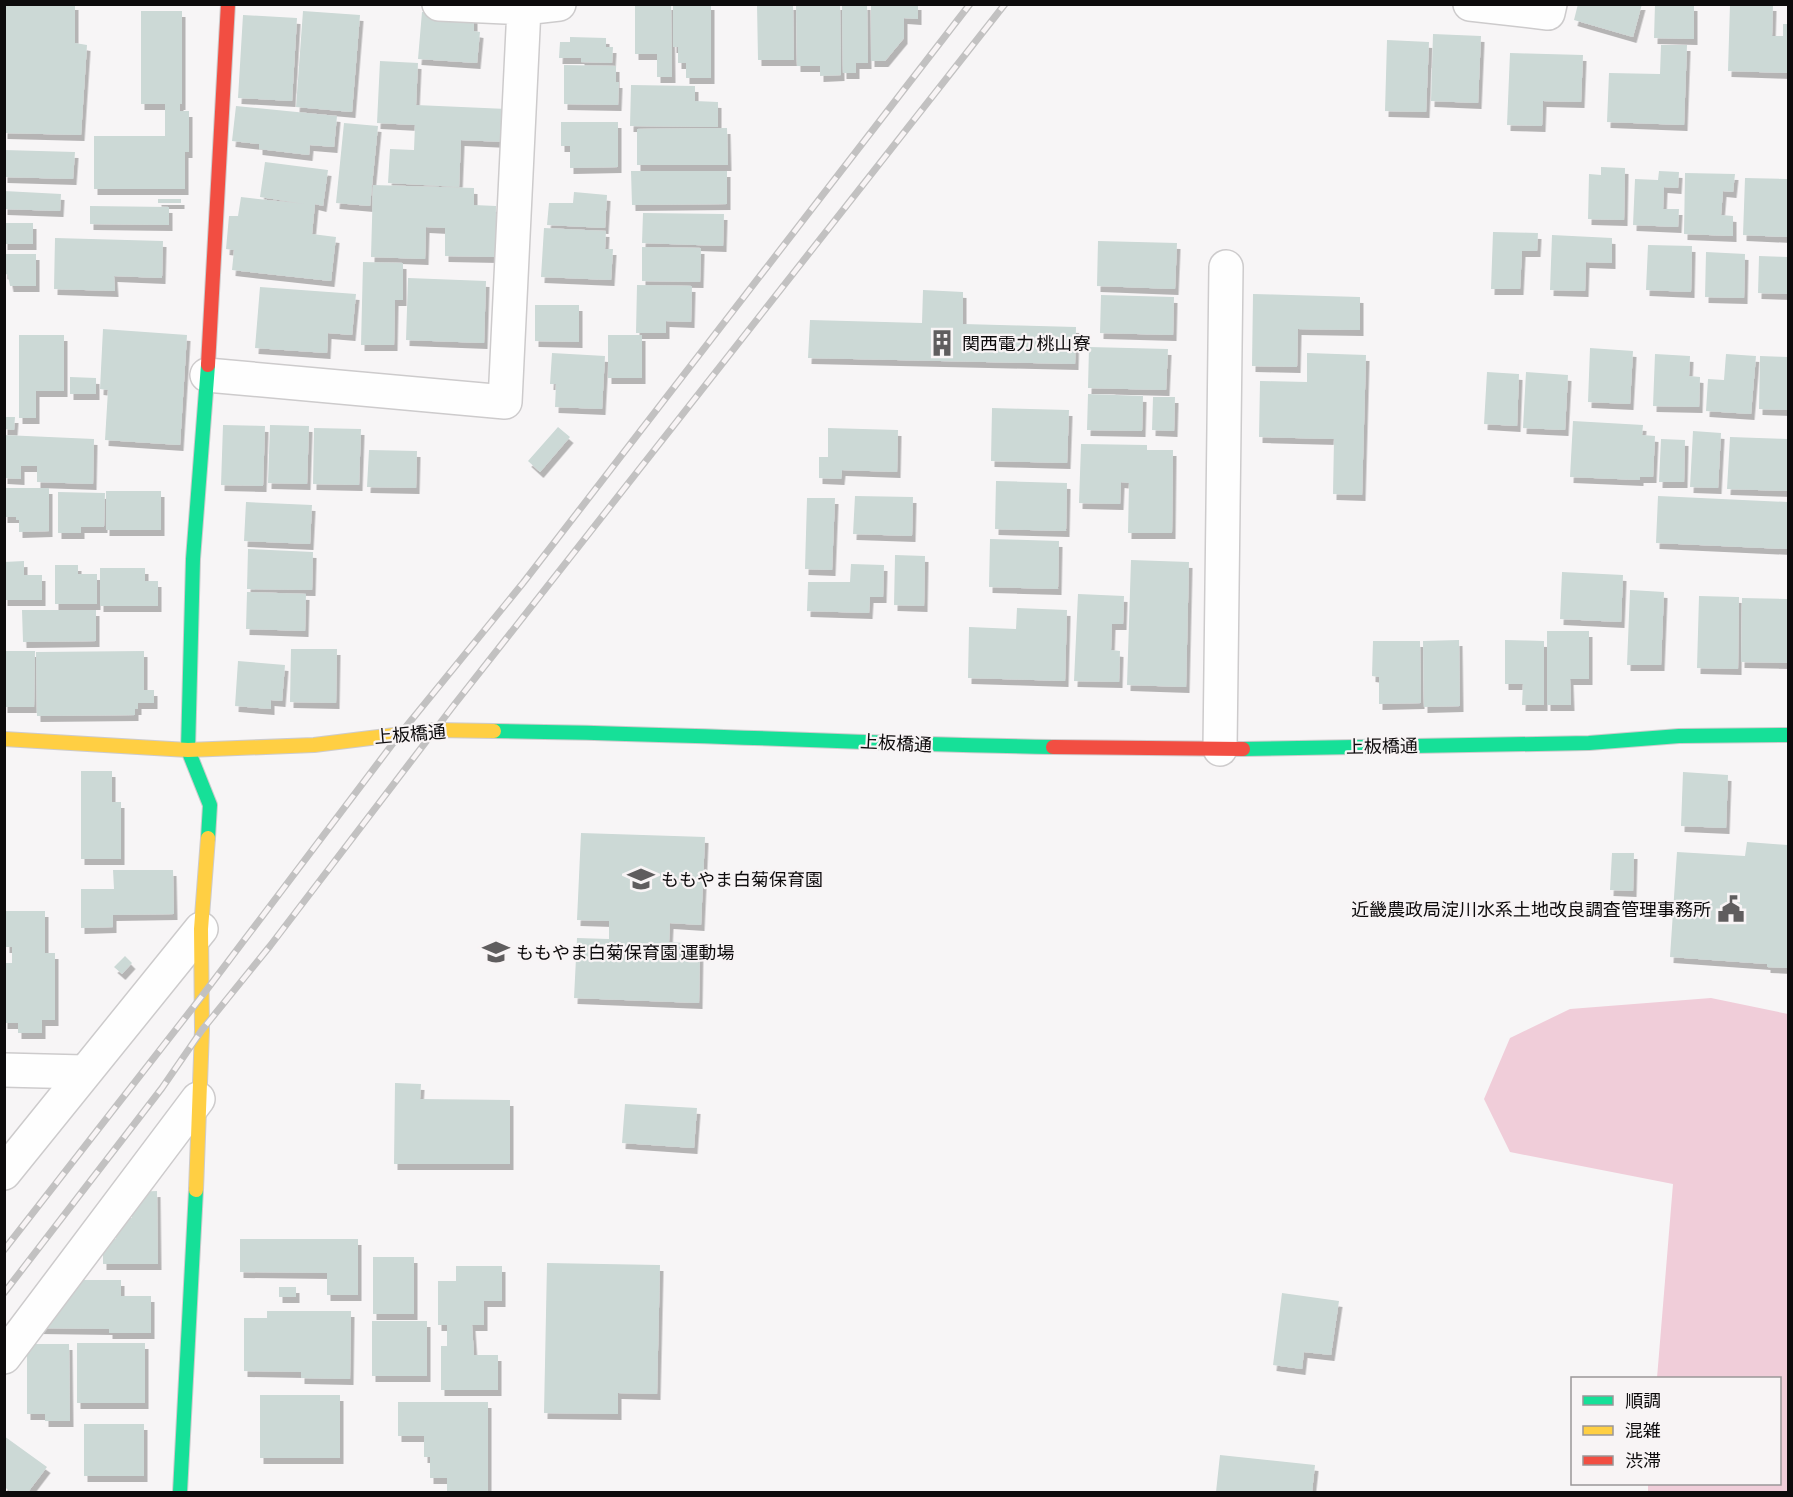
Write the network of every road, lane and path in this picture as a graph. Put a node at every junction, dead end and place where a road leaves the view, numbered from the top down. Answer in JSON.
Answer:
{"nodes":[{"id":1,"x":228,"y":4,"type":"edge"},
{"id":2,"x":440,"y":4,"type":"edge"},
{"id":3,"x":559,"y":4,"type":"edge"},
{"id":4,"x":1470,"y":4,"type":"edge"},
{"id":5,"x":1550,"y":4,"type":"edge"},
{"id":6,"x":524,"y":8,"type":"junction"},
{"id":7,"x":1226,"y":267,"type":"dead end"},
{"id":8,"x":207,"y":375,"type":"junction"},
{"id":9,"x":1788,"y":735,"type":"edge"},
{"id":10,"x":4,"y":739,"type":"edge"},
{"id":11,"x":1220,"y":749,"type":"junction"},
{"id":12,"x":188,"y":750,"type":"junction"},
{"id":13,"x":201,"y":929,"type":"junction"},
{"id":14,"x":4,"y":1070,"type":"edge"},
{"id":15,"x":84,"y":1072,"type":"junction"},
{"id":16,"x":198,"y":1099,"type":"junction"},
{"id":17,"x":4,"y":1173,"type":"edge"},
{"id":18,"x":4,"y":1357,"type":"edge"},
{"id":19,"x":180,"y":1492,"type":"edge"}],
"edges":[{"from":1,"to":8,"type":"street"},
{"from":2,"to":6,"type":"street"},
{"from":3,"to":6,"type":"street"},
{"from":4,"to":5,"type":"street"},
{"from":6,"to":8,"type":"street"},
{"from":7,"to":11,"type":"street"},
{"from":8,"to":12,"type":"street"},
{"from":9,"to":11,"type":"street","name":"上板橋通"},
{"from":10,"to":12,"type":"street","name":"上板橋通"},
{"from":11,"to":12,"type":"street","name":"上板橋通"},
{"from":12,"to":13,"type":"street"},
{"from":13,"to":15,"type":"street"},
{"from":13,"to":16,"type":"street"},
{"from":14,"to":15,"type":"street"},
{"from":15,"to":17,"type":"street"},
{"from":16,"to":18,"type":"street"},
{"from":16,"to":19,"type":"street"}]}
